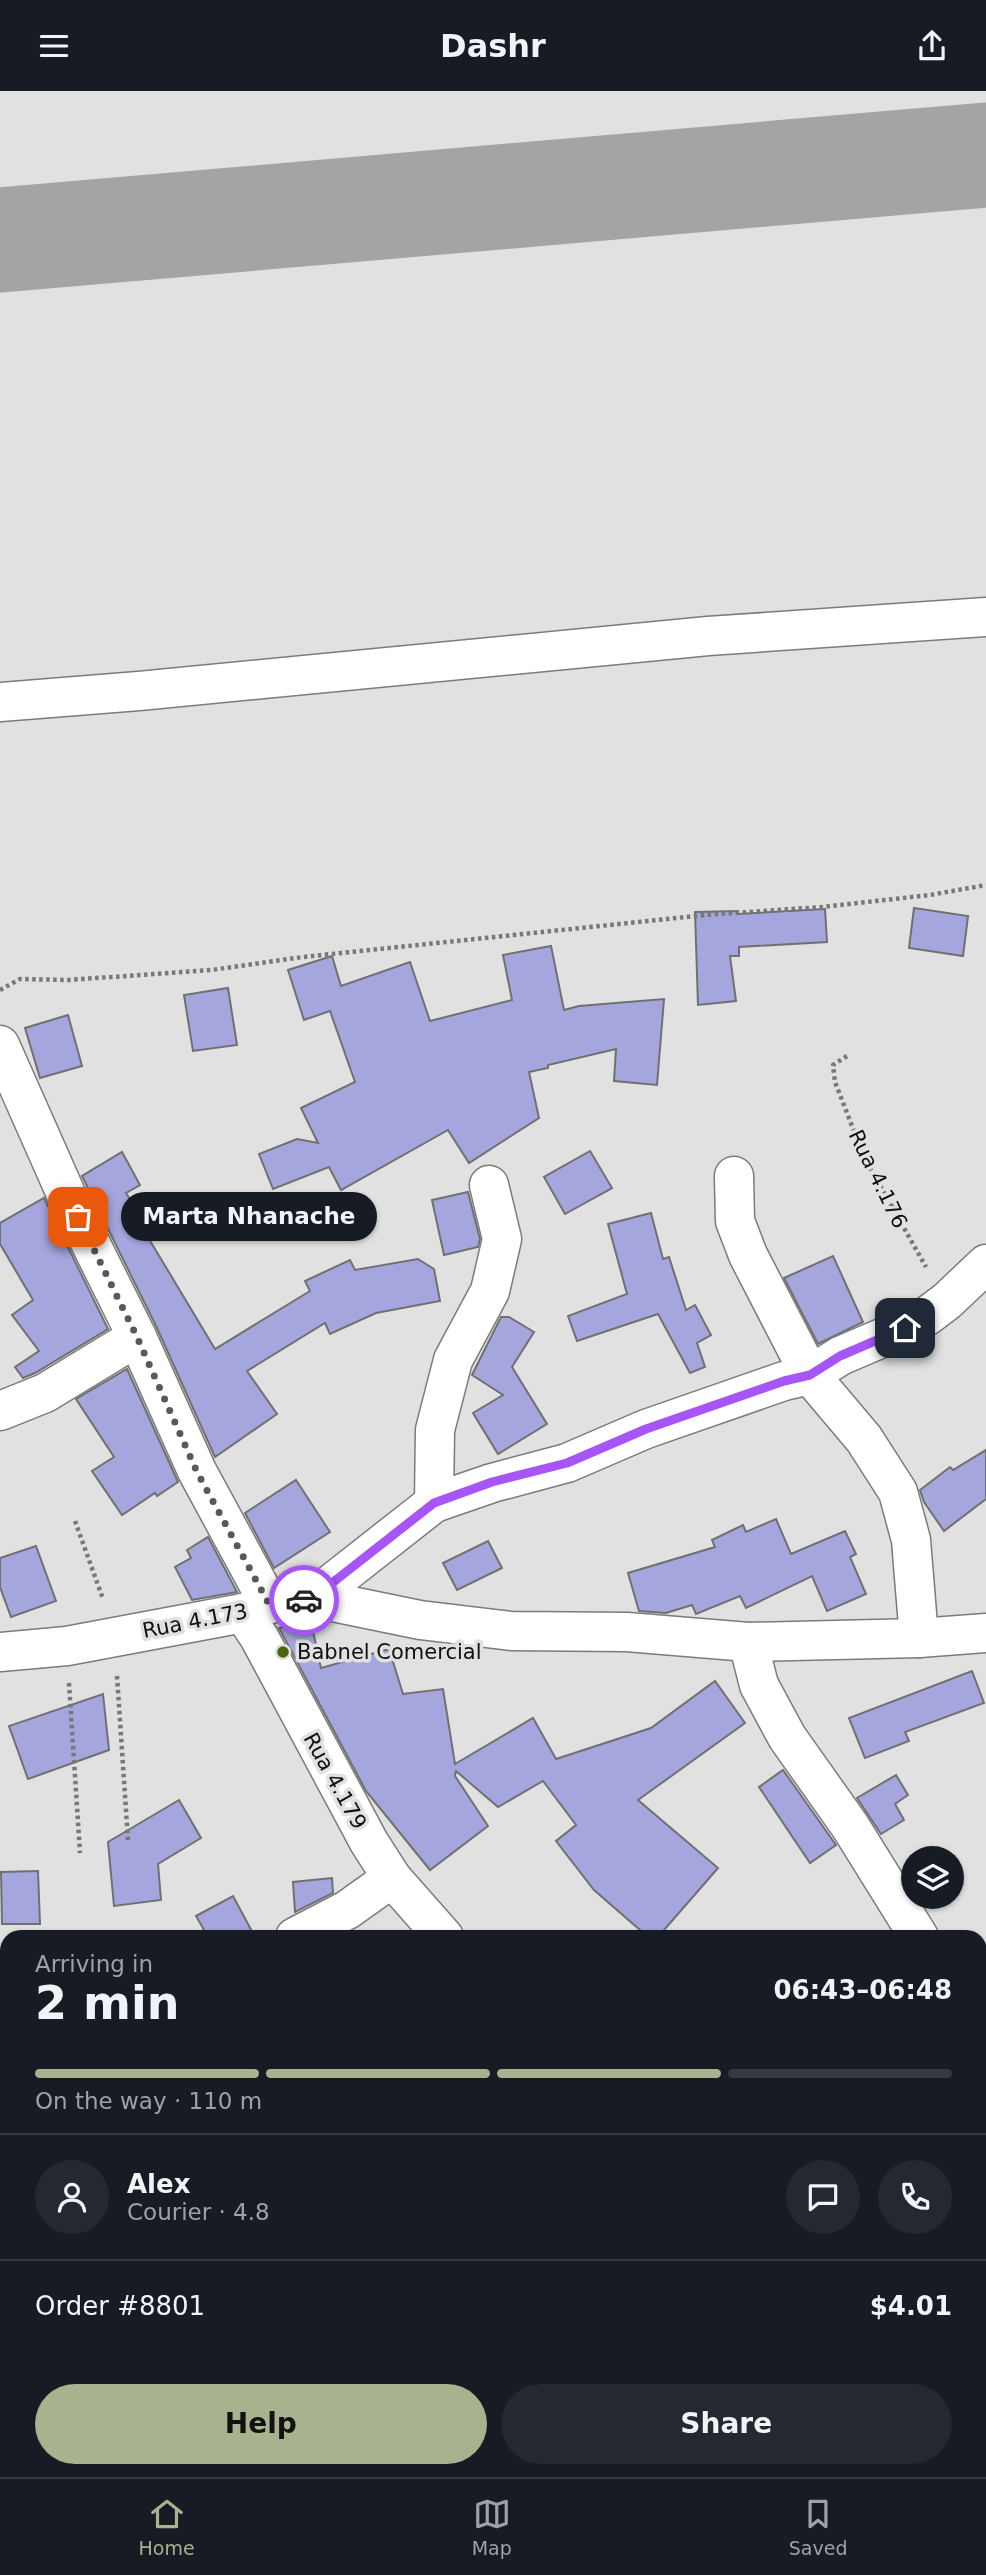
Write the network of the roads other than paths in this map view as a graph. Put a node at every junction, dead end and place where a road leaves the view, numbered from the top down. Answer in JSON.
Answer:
{"nodes":[{"id":1,"x":986,"y":617,"type":"edge"},
{"id":2,"x":0,"y":702,"type":"edge"},
{"id":3,"x":0,"y":1045,"type":"edge"},
{"id":4,"x":734,"y":1176,"type":"dead end"},
{"id":5,"x":489,"y":1185,"type":"dead end"},
{"id":6,"x":986,"y":1264,"type":"edge"},
{"id":7,"x":137,"y":1337,"type":"junction"},
{"id":8,"x":810,"y":1375,"type":"junction"},
{"id":9,"x":0,"y":1411,"type":"edge"},
{"id":10,"x":434,"y":1503,"type":"junction"},
{"id":11,"x":313,"y":1598,"type":"junction"},
{"id":12,"x":256,"y":1609,"type":"junction"},
{"id":13,"x":986,"y":1633,"type":"edge"},
{"id":14,"x":919,"y":1638,"type":"junction"},
{"id":15,"x":748,"y":1642,"type":"junction"},
{"id":16,"x":0,"y":1652,"type":"edge"},
{"id":17,"x":392,"y":1878,"type":"junction"},
{"id":18,"x":308,"y":1930,"type":"edge"},
{"id":19,"x":438,"y":1930,"type":"edge"},
{"id":20,"x":915,"y":1930,"type":"edge"}],
"edges":[{"from":1,"to":2,"type":"street"},
{"from":3,"to":7,"type":"street"},
{"from":4,"to":8,"type":"street"},
{"from":5,"to":10,"type":"street"},
{"from":6,"to":8,"type":"street"},
{"from":7,"to":9,"type":"street"},
{"from":7,"to":12,"type":"street"},
{"from":8,"to":10,"type":"street"},
{"from":8,"to":14,"type":"street"},
{"from":10,"to":11,"type":"street"},
{"from":11,"to":12,"type":"street","name":"Rua 4.173"},
{"from":11,"to":15,"type":"street"},
{"from":12,"to":16,"type":"street","name":"Rua 4.173"},
{"from":12,"to":17,"type":"street","name":"Rua 4.179"},
{"from":13,"to":14,"type":"street"},
{"from":14,"to":15,"type":"street"},
{"from":15,"to":20,"type":"street"},
{"from":17,"to":18,"type":"street"},
{"from":17,"to":19,"type":"street","name":"Rua 4.179"}]}
